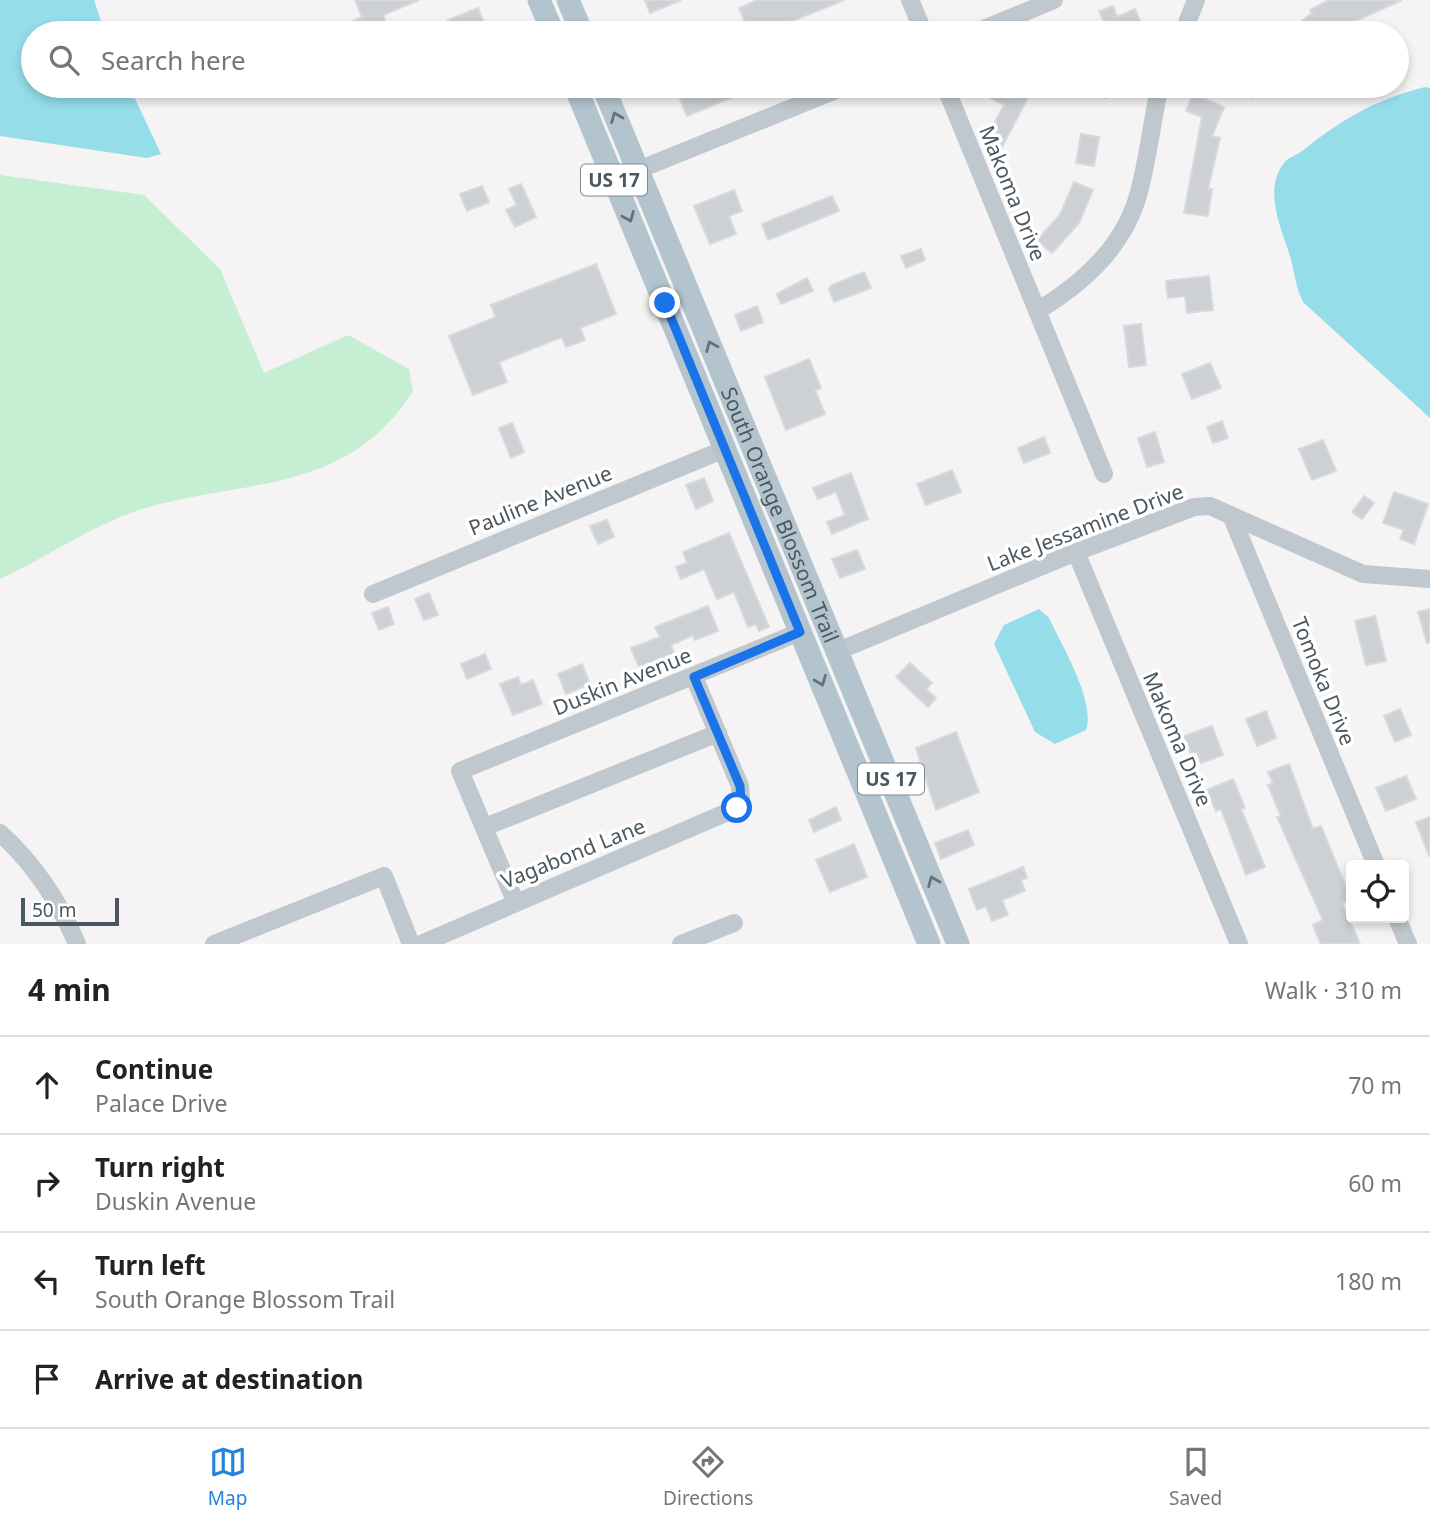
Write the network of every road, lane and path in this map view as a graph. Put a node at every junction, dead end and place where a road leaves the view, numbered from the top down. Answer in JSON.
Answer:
{"nodes":[{"id":1,"x":539,"y":0,"type":"edge"},
{"id":2,"x":568,"y":0,"type":"edge"},
{"id":3,"x":911,"y":0,"type":"edge"},
{"id":4,"x":1054,"y":0,"type":"edge"},
{"id":5,"x":1196,"y":0,"type":"edge"},
{"id":6,"x":548,"y":21,"type":"edge"},
{"id":7,"x":577,"y":21,"type":"edge"},
{"id":8,"x":919,"y":21,"type":"edge"},
{"id":9,"x":1003,"y":21,"type":"edge"},
{"id":10,"x":1188,"y":21,"type":"edge"},
{"id":11,"x":580,"y":98,"type":"edge"},
{"id":12,"x":608,"y":98,"type":"edge"},
{"id":13,"x":816,"y":98,"type":"edge"},
{"id":14,"x":950,"y":98,"type":"edge"},
{"id":15,"x":1158,"y":98,"type":"edge"},
{"id":16,"x":638,"y":170,"type":"junction"},
{"id":17,"x":1037,"y":311,"type":"junction"},
{"id":18,"x":701,"y":391,"type":"junction"},
{"id":19,"x":740,"y":415,"type":"junction"},
{"id":20,"x":725,"y":449,"type":"junction"},
{"id":21,"x":1104,"y":474,"type":"dead end"},
{"id":22,"x":766,"y":477,"type":"junction"},
{"id":23,"x":1231,"y":515,"type":"junction"},
{"id":24,"x":1076,"y":552,"type":"junction"},
{"id":25,"x":1430,"y":579,"type":"edge"},
{"id":26,"x":373,"y":594,"type":"dead end"},
{"id":27,"x":800,"y":632,"type":"junction"},
{"id":28,"x":838,"y":651,"type":"junction"},
{"id":29,"x":694,"y":677,"type":"junction"},
{"id":30,"x":718,"y":733,"type":"junction"},
{"id":31,"x":485,"y":827,"type":"junction"},
{"id":32,"x":0,"y":833,"type":"edge"},
{"id":33,"x":1374,"y":860,"type":"edge"},
{"id":34,"x":515,"y":901,"type":"junction"},
{"id":35,"x":734,"y":923,"type":"dead end"},
{"id":36,"x":1400,"y":923,"type":"edge"},
{"id":37,"x":77,"y":944,"type":"edge"},
{"id":38,"x":214,"y":944,"type":"edge"},
{"id":39,"x":411,"y":944,"type":"edge"},
{"id":40,"x":421,"y":944,"type":"edge"},
{"id":41,"x":681,"y":944,"type":"edge"},
{"id":42,"x":929,"y":944,"type":"edge"},
{"id":43,"x":958,"y":944,"type":"edge"},
{"id":44,"x":1239,"y":944,"type":"edge"},
{"id":45,"x":1408,"y":944,"type":"edge"}],
"edges":[{"from":1,"to":6,"type":"main road"},
{"from":2,"to":7,"type":"main road"},
{"from":3,"to":8,"type":"street"},
{"from":4,"to":9,"type":"street"},
{"from":5,"to":10,"type":"street"},
{"from":11,"to":18,"type":"main road","name":"South Orange Blossom Trail","number":"US 17","one_way":true},
{"from":16,"to":12,"type":"main road","name":"South Orange Blossom Trail","number":"US 17","one_way":true},
{"from":13,"to":16,"type":"street"},
{"from":14,"to":17,"type":"street","name":"Makoma Drive"},
{"from":15,"to":17,"type":"street"},
{"from":19,"to":16,"type":"main road","name":"South Orange Blossom Trail","number":"US 17","one_way":true},
{"from":17,"to":21,"type":"street","name":"Makoma Drive"},
{"from":18,"to":19,"type":"main road"},
{"from":18,"to":20,"type":"main road","name":"South Orange Blossom Trail","number":"US 17"},
{"from":19,"to":22,"type":"main road","name":"South Orange Blossom Trail","number":"US 17"},
{"from":20,"to":22,"type":"main road"},
{"from":20,"to":26,"type":"street","name":"Pauline Avenue"},
{"from":20,"to":27,"type":"main road","name":"South Orange Blossom Trail","number":"US 17"},
{"from":22,"to":28,"type":"main road","name":"South Orange Blossom Trail","number":"US 17"},
{"from":23,"to":24,"type":"street","name":"Lake Jessamine Drive"},
{"from":23,"to":25,"type":"street","name":"Lake Jessamine Drive"},
{"from":23,"to":33,"type":"street","name":"Tomoka Drive"},
{"from":24,"to":28,"type":"street","name":"Lake Jessamine Drive"},
{"from":24,"to":44,"type":"street","name":"Makoma Drive"},
{"from":27,"to":29,"type":"street","name":"Duskin Avenue"},
{"from":27,"to":42,"type":"main road","name":"South Orange Blossom Trail","number":"US 17","one_way":true},
{"from":43,"to":28,"type":"main road","name":"South Orange Blossom Trail","number":"US 17","one_way":true},
{"from":29,"to":30,"type":"street"},
{"from":29,"to":31,"type":"street","name":"Duskin Avenue"},
{"from":30,"to":31,"type":"street"},
{"from":30,"to":34,"type":"street","name":"Vagabond Lane"},
{"from":31,"to":34,"type":"street"},
{"from":32,"to":37,"type":"street"},
{"from":34,"to":40,"type":"street","name":"Vagabond Lane"},
{"from":35,"to":41,"type":"street"},
{"from":36,"to":45,"type":"street"},
{"from":38,"to":39,"type":"street"}]}
